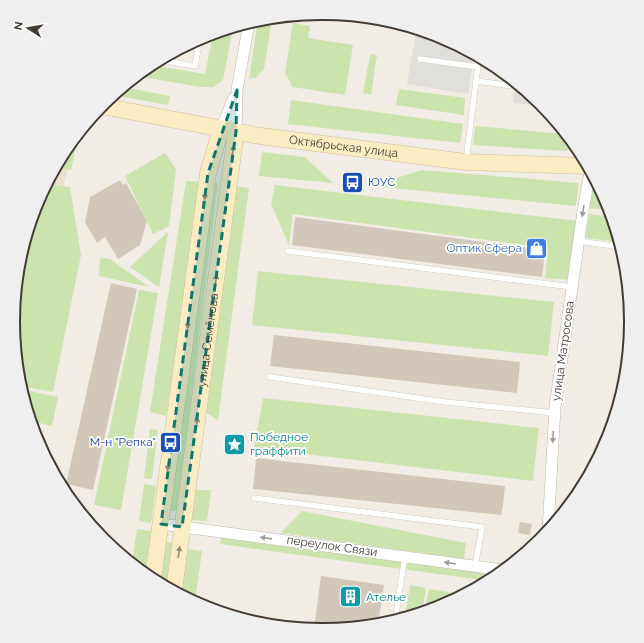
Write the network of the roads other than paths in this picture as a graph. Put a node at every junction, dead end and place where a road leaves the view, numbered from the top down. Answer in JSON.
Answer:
{"nodes":[{"id":1,"x":248,"y":29,"type":"edge"},
{"id":2,"x":198,"y":47,"type":"edge"},
{"id":3,"x":420,"y":59,"type":"dead end"},
{"id":4,"x":169,"y":61,"type":"edge"},
{"id":5,"x":478,"y":63,"type":"edge"},
{"id":6,"x":478,"y":67,"type":"junction"},
{"id":7,"x":476,"y":81,"type":"junction"},
{"id":8,"x":510,"y":86,"type":"edge"},
{"id":9,"x":110,"y":107,"type":"edge"},
{"id":10,"x":229,"y":130,"type":"junction"},
{"id":11,"x":466,"y":162,"type":"junction"},
{"id":12,"x":580,"y":166,"type":"edge"},
{"id":13,"x":588,"y":181,"type":"edge"},
{"id":14,"x":579,"y":241,"type":"junction"},
{"id":15,"x":614,"y":246,"type":"edge"},
{"id":16,"x":288,"y":252,"type":"dead end"},
{"id":17,"x":572,"y":287,"type":"junction"},
{"id":18,"x":270,"y":377,"type":"dead end"},
{"id":19,"x":554,"y":412,"type":"junction"},
{"id":20,"x":254,"y":498,"type":"dead end"},
{"id":21,"x":548,"y":521,"type":"edge"},
{"id":22,"x":160,"y":524,"type":"junction"},
{"id":23,"x":182,"y":527,"type":"junction"},
{"id":24,"x":406,"y":556,"type":"junction"},
{"id":25,"x":475,"y":567,"type":"junction"},
{"id":26,"x":488,"y":569,"type":"junction"},
{"id":27,"x":494,"y":569,"type":"edge"},
{"id":28,"x":154,"y":572,"type":"edge"},
{"id":29,"x":487,"y":574,"type":"edge"},
{"id":30,"x":175,"y":585,"type":"edge"},
{"id":31,"x":396,"y":614,"type":"edge"}],
"edges":[{"from":1,"to":10,"type":"street","name":"улица Семёнова"},
{"from":2,"to":4,"type":"lane"},
{"from":3,"to":6,"type":"lane"},
{"from":5,"to":6,"type":"lane"},
{"from":6,"to":7,"type":"lane"},
{"from":7,"to":8,"type":"lane"},
{"from":7,"to":11,"type":"lane"},
{"from":9,"to":10,"type":"street","name":"Октябрьская улица"},
{"from":10,"to":11,"type":"street","name":"Октябрьская улица"},
{"from":10,"to":22,"type":"street","name":"улица Семёнова","one_way":true},
{"from":23,"to":10,"type":"street","name":"улица Семёнова","one_way":true},
{"from":11,"to":12,"type":"street","name":"Октябрьская улица"},
{"from":13,"to":14,"type":"street","name":"улица Матросова","one_way":true},
{"from":14,"to":15,"type":"lane"},
{"from":14,"to":17,"type":"street","name":"улица Матросова"},
{"from":16,"to":17,"type":"lane"},
{"from":17,"to":19,"type":"street","name":"улица Матросова"},
{"from":18,"to":19,"type":"lane"},
{"from":19,"to":21,"type":"street","name":"улица Матросова","one_way":true},
{"from":20,"to":25,"type":"lane"},
{"from":22,"to":23,"type":"street","name":"переулок Связи"},
{"from":22,"to":28,"type":"street","name":"улица Семёнова"},
{"from":24,"to":23,"type":"street","name":"переулок Связи","one_way":true},
{"from":30,"to":23,"type":"street","name":"улица Семёнова","one_way":true},
{"from":25,"to":24,"type":"street","name":"переулок Связи","one_way":true},
{"from":24,"to":31,"type":"lane"},
{"from":25,"to":26,"type":"street","name":"переулок Связи"},
{"from":26,"to":27,"type":"street","name":"переулок Связи"},
{"from":26,"to":29,"type":"lane"}]}
